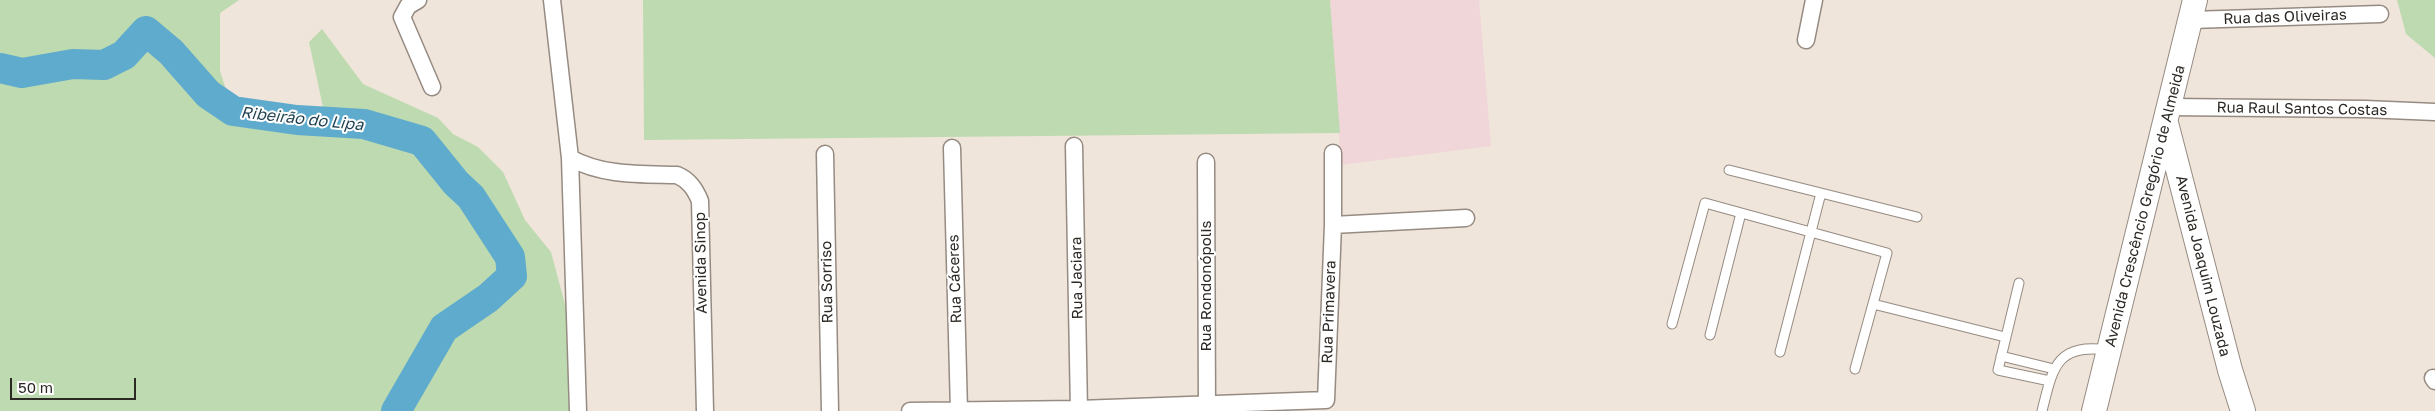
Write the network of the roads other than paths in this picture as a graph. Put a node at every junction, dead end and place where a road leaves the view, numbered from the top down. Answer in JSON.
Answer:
{"nodes":[{"id":1,"x":418,"y":0,"type":"edge"},
{"id":2,"x":552,"y":0,"type":"edge"},
{"id":3,"x":1814,"y":0,"type":"edge"},
{"id":4,"x":2193,"y":10,"type":"edge"},
{"id":5,"x":2380,"y":14,"type":"dead end"},
{"id":6,"x":1806,"y":40,"type":"dead end"},
{"id":7,"x":432,"y":86,"type":"dead end"},
{"id":8,"x":2435,"y":112,"type":"edge"},
{"id":9,"x":2167,"y":113,"type":"junction"},
{"id":10,"x":1074,"y":146,"type":"dead end"},
{"id":11,"x":952,"y":148,"type":"dead end"},
{"id":12,"x":1333,"y":153,"type":"dead end"},
{"id":13,"x":825,"y":154,"type":"dead end"},
{"id":14,"x":570,"y":158,"type":"junction"},
{"id":15,"x":1206,"y":162,"type":"dead end"},
{"id":16,"x":1729,"y":170,"type":"dead end"},
{"id":17,"x":1821,"y":193,"type":"junction"},
{"id":18,"x":1741,"y":213,"type":"junction"},
{"id":19,"x":1917,"y":217,"type":"dead end"},
{"id":20,"x":1466,"y":218,"type":"dead end"},
{"id":21,"x":1333,"y":225,"type":"junction"},
{"id":22,"x":1811,"y":232,"type":"junction"},
{"id":23,"x":2019,"y":283,"type":"dead end"},
{"id":24,"x":1873,"y":304,"type":"junction"},
{"id":25,"x":1672,"y":324,"type":"dead end"},
{"id":26,"x":1710,"y":336,"type":"dead end"},
{"id":27,"x":2006,"y":337,"type":"junction"},
{"id":28,"x":2109,"y":350,"type":"junction"},
{"id":29,"x":1780,"y":352,"type":"dead end"},
{"id":30,"x":2001,"y":356,"type":"junction"},
{"id":31,"x":2054,"y":368,"type":"junction"},
{"id":32,"x":1855,"y":369,"type":"dead end"},
{"id":33,"x":2050,"y":381,"type":"junction"},
{"id":34,"x":1207,"y":408,"type":"edge"},
{"id":35,"x":959,"y":410,"type":"edge"},
{"id":36,"x":1079,"y":410,"type":"edge"},
{"id":37,"x":578,"y":411,"type":"edge"},
{"id":38,"x":705,"y":411,"type":"edge"},
{"id":39,"x":830,"y":411,"type":"edge"},
{"id":40,"x":910,"y":411,"type":"edge"},
{"id":41,"x":2042,"y":411,"type":"edge"},
{"id":42,"x":2094,"y":411,"type":"edge"},
{"id":43,"x":2243,"y":411,"type":"edge"}],
"edges":[{"from":1,"to":7,"type":"street"},
{"from":2,"to":14,"type":"street"},
{"from":3,"to":6,"type":"street"},
{"from":4,"to":5,"type":"street","name":"Rua das Oliveiras"},
{"from":4,"to":9,"type":"main road","name":"Avenida Crescêncio Gregório de Almeida"},
{"from":8,"to":9,"type":"street","name":"Rua Raul Santos Costas"},
{"from":9,"to":28,"type":"main road","name":"Avenida Crescêncio Gregório de Almeida"},
{"from":9,"to":43,"type":"main road","name":"Avenida Joaquim Louzada"},
{"from":10,"to":36,"type":"street","name":"Rua Jaciara"},
{"from":11,"to":35,"type":"street","name":"Rua Cáceres"},
{"from":12,"to":21,"type":"street","name":"Rua Primavera"},
{"from":13,"to":39,"type":"street","name":"Rua Sorriso"},
{"from":14,"to":37,"type":"street"},
{"from":14,"to":38,"type":"street","name":"Avenida Sinop"},
{"from":15,"to":34,"type":"street","name":"Rua Rondonópolis"},
{"from":16,"to":17,"type":"lane"},
{"from":17,"to":19,"type":"lane"},
{"from":17,"to":22,"type":"lane"},
{"from":18,"to":22,"type":"lane"},
{"from":18,"to":25,"type":"lane"},
{"from":18,"to":26,"type":"lane"},
{"from":20,"to":21,"type":"street"},
{"from":21,"to":34,"type":"street","name":"Rua Primavera"},
{"from":22,"to":24,"type":"lane"},
{"from":22,"to":29,"type":"lane"},
{"from":23,"to":27,"type":"lane"},
{"from":24,"to":27,"type":"lane"},
{"from":24,"to":32,"type":"lane"},
{"from":27,"to":30,"type":"lane"},
{"from":28,"to":31,"type":"lane"},
{"from":28,"to":42,"type":"main road","name":"Avenida Crescêncio Gregório de Almeida"},
{"from":30,"to":31,"type":"lane"},
{"from":30,"to":33,"type":"lane"},
{"from":31,"to":33,"type":"lane"},
{"from":33,"to":41,"type":"lane"},
{"from":34,"to":36,"type":"street"},
{"from":35,"to":36,"type":"street"},
{"from":35,"to":40,"type":"street"}]}
